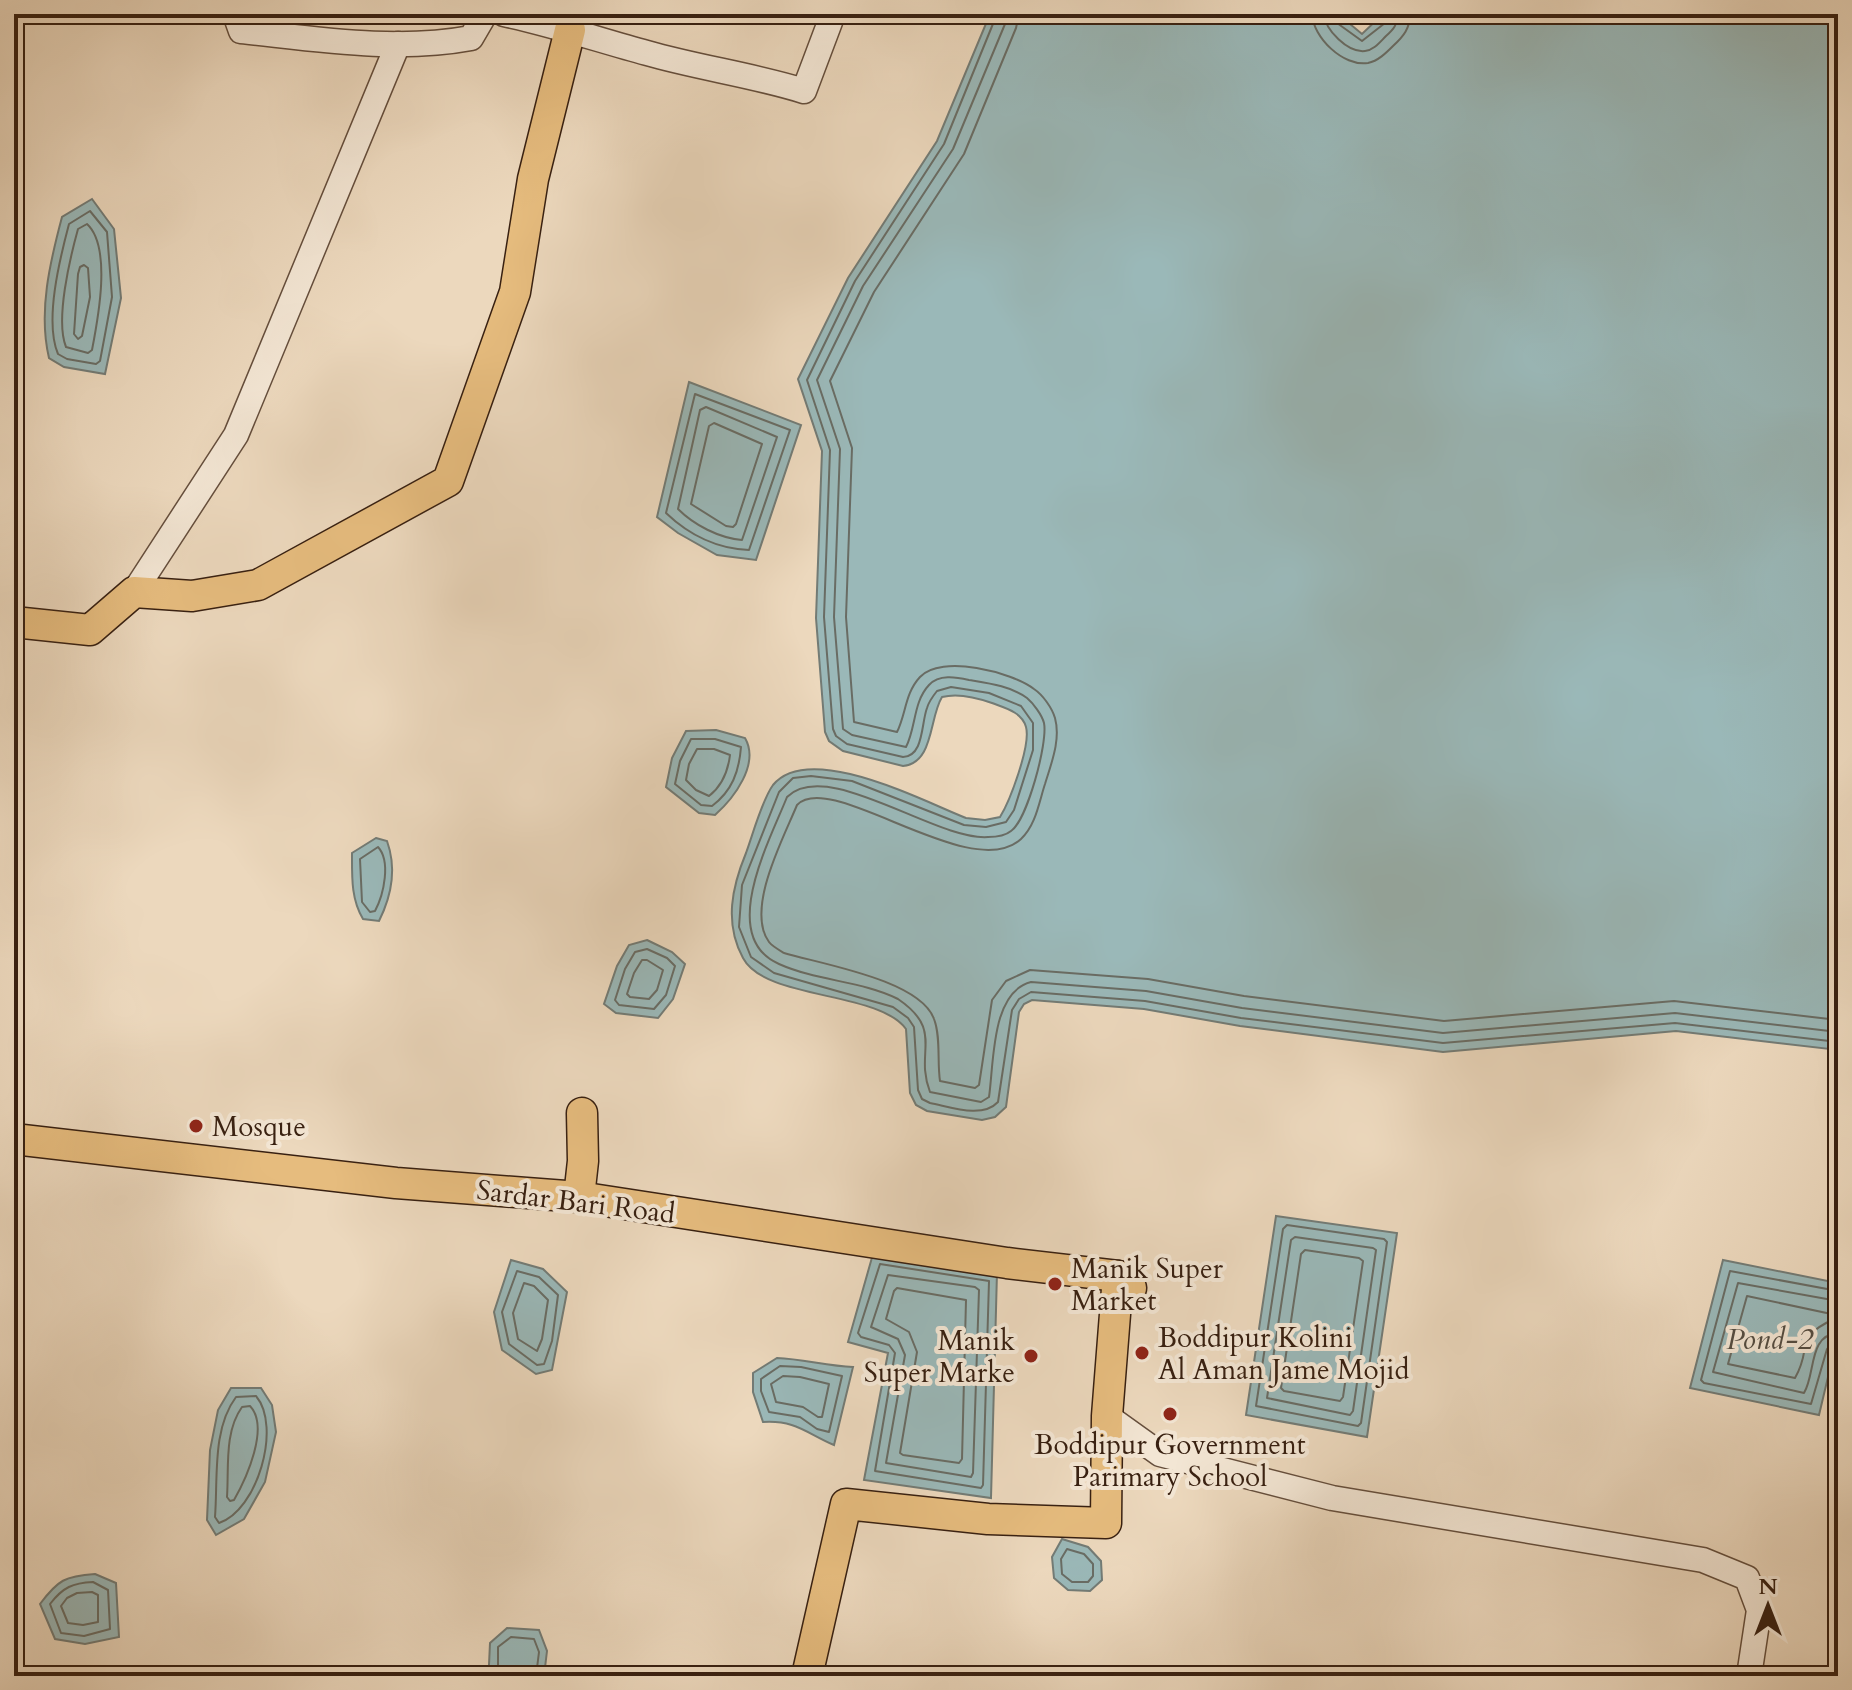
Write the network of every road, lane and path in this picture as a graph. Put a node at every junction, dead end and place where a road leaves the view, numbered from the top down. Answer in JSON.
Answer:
{"nodes":[{"id":1,"x":235,"y":14,"type":"edge"},
{"id":2,"x":485,"y":14,"type":"edge"},
{"id":3,"x":504,"y":14,"type":"edge"},
{"id":4,"x":833,"y":14,"type":"edge"},
{"id":5,"x":540,"y":18,"type":"edge"},
{"id":6,"x":570,"y":30,"type":"junction"},
{"id":7,"x":398,"y":44,"type":"junction"},
{"id":8,"x":134,"y":592,"type":"junction"},
{"id":9,"x":14,"y":622,"type":"edge"},
{"id":10,"x":582,"y":1113,"type":"dead end"},
{"id":11,"x":14,"y":1139,"type":"edge"},
{"id":12,"x":579,"y":1197,"type":"junction"},
{"id":13,"x":1107,"y":1416,"type":"junction"},
{"id":14,"x":807,"y":1676,"type":"edge"},
{"id":15,"x":1749,"y":1676,"type":"edge"}],
"edges":[{"from":1,"to":7,"type":"street"},
{"from":2,"to":7,"type":"street"},
{"from":3,"to":5,"type":"street"},
{"from":4,"to":6,"type":"street"},
{"from":5,"to":6,"type":"street"},
{"from":6,"to":8,"type":"main road"},
{"from":7,"to":8,"type":"street"},
{"from":8,"to":9,"type":"main road"},
{"from":10,"to":12,"type":"main road"},
{"from":11,"to":12,"type":"main road","name":"Sardar Bari Road"},
{"from":12,"to":13,"type":"main road","name":"Sardar Bari Road"},
{"from":13,"to":14,"type":"main road"},
{"from":13,"to":15,"type":"street"}]}
